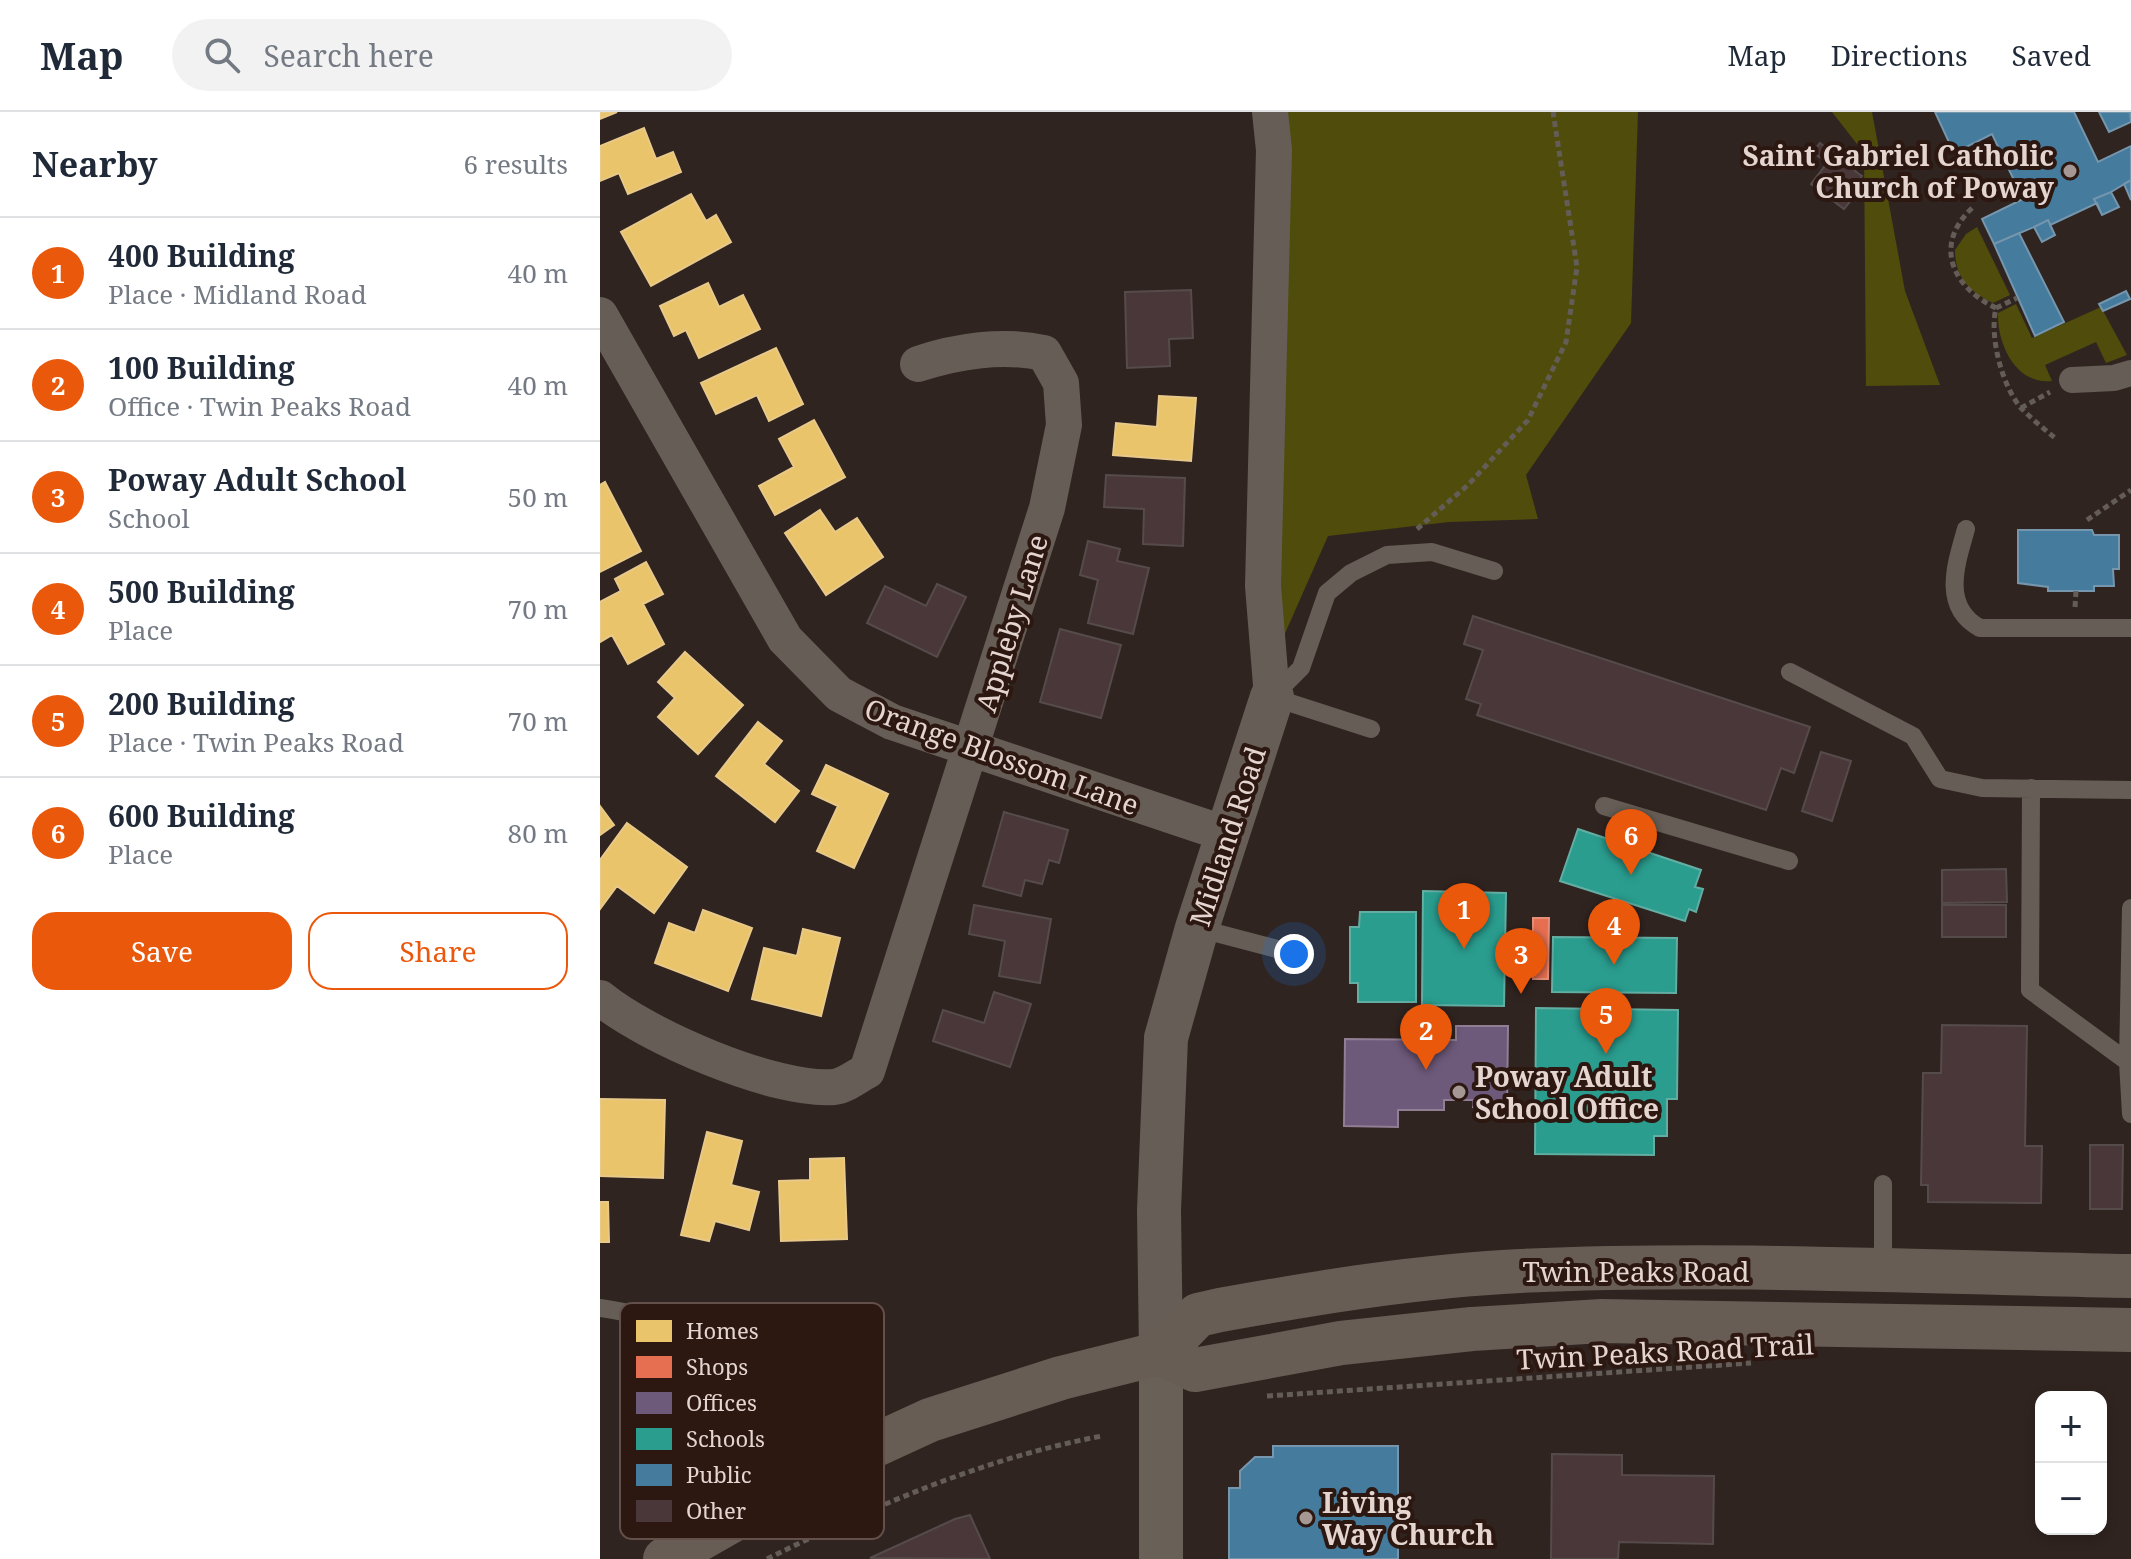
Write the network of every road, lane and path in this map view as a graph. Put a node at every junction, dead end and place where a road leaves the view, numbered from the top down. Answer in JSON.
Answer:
{"nodes":[{"id":1,"x":1270,"y":112,"type":"edge"},
{"id":2,"x":1553,"y":112,"type":"edge"},
{"id":3,"x":1972,"y":208,"type":"dead end"},
{"id":4,"x":2017,"y":298,"type":"dead end"},
{"id":5,"x":1996,"y":308,"type":"junction"},
{"id":6,"x":600,"y":315,"type":"edge"},
{"id":7,"x":918,"y":364,"type":"dead end"},
{"id":8,"x":2131,"y":373,"type":"edge"},
{"id":9,"x":2072,"y":380,"type":"dead end"},
{"id":10,"x":2055,"y":438,"type":"dead end"},
{"id":11,"x":2131,"y":490,"type":"edge"},
{"id":12,"x":2087,"y":520,"type":"dead end"},
{"id":13,"x":1966,"y":529,"type":"dead end"},
{"id":14,"x":1387,"y":555,"type":"junction"},
{"id":15,"x":1494,"y":571,"type":"dead end"},
{"id":16,"x":2131,"y":628,"type":"edge"},
{"id":17,"x":1790,"y":672,"type":"dead end"},
{"id":18,"x":1272,"y":697,"type":"junction"},
{"id":19,"x":1371,"y":729,"type":"dead end"},
{"id":20,"x":972,"y":749,"type":"junction"},
{"id":21,"x":2031,"y":788,"type":"junction"},
{"id":22,"x":2131,"y":790,"type":"edge"},
{"id":23,"x":1604,"y":806,"type":"dead end"},
{"id":24,"x":1229,"y":835,"type":"junction"},
{"id":25,"x":1789,"y":861,"type":"dead end"},
{"id":26,"x":2131,"y":908,"type":"edge"},
{"id":27,"x":1197,"y":928,"type":"junction"},
{"id":28,"x":1304,"y":956,"type":"dead end"},
{"id":29,"x":601,"y":1002,"type":"edge"},
{"id":30,"x":2128,"y":1062,"type":"junction"},
{"id":31,"x":2131,"y":1114,"type":"edge"},
{"id":32,"x":1883,"y":1184,"type":"dead end"},
{"id":33,"x":1883,"y":1272,"type":"junction"},
{"id":34,"x":2131,"y":1276,"type":"edge"},
{"id":35,"x":600,"y":1308,"type":"edge"},
{"id":36,"x":620,"y":1311,"type":"edge"},
{"id":37,"x":2131,"y":1330,"type":"edge"},
{"id":38,"x":1161,"y":1353,"type":"junction"},
{"id":39,"x":1767,"y":1362,"type":"dead end"},
{"id":40,"x":1262,"y":1396,"type":"dead end"},
{"id":41,"x":1102,"y":1436,"type":"dead end"},
{"id":42,"x":884,"y":1442,"type":"edge"},
{"id":43,"x":884,"y":1507,"type":"edge"},
{"id":44,"x":700,"y":1539,"type":"edge"},
{"id":45,"x":812,"y":1539,"type":"edge"},
{"id":46,"x":665,"y":1559,"type":"edge"},
{"id":47,"x":767,"y":1559,"type":"edge"},
{"id":48,"x":1161,"y":1559,"type":"edge"}],
"edges":[{"from":1,"to":18,"type":"street","name":"Midland Road"},
{"from":2,"to":14,"type":"path"},
{"from":3,"to":5,"type":"path"},
{"from":4,"to":5,"type":"path"},
{"from":5,"to":10,"type":"path"},
{"from":6,"to":20,"type":"street","name":"Orange Blossom Lane"},
{"from":7,"to":20,"type":"street","name":"Appleby Lane"},
{"from":8,"to":9,"type":"street"},
{"from":11,"to":12,"type":"path"},
{"from":13,"to":16,"type":"lane"},
{"from":14,"to":15,"type":"lane"},
{"from":14,"to":18,"type":"lane"},
{"from":17,"to":21,"type":"lane"},
{"from":18,"to":19,"type":"lane"},
{"from":18,"to":24,"type":"street","name":"Midland Road"},
{"from":20,"to":24,"type":"street","name":"Orange Blossom Lane"},
{"from":20,"to":29,"type":"street","name":"Appleby Lane"},
{"from":21,"to":22,"type":"lane"},
{"from":21,"to":30,"type":"lane"},
{"from":23,"to":25,"type":"lane"},
{"from":24,"to":27,"type":"street","name":"Midland Road"},
{"from":26,"to":30,"type":"lane"},
{"from":27,"to":28,"type":"lane"},
{"from":27,"to":38,"type":"street","name":"Midland Road"},
{"from":30,"to":31,"type":"lane"},
{"from":32,"to":33,"type":"lane"},
{"from":33,"to":34,"type":"main road","name":"Twin Peaks Road"},
{"from":33,"to":38,"type":"main road","name":"Twin Peaks Road"},
{"from":35,"to":36,"type":"lane"},
{"from":37,"to":38,"type":"main road","name":"Twin Peaks Road"},
{"from":38,"to":42,"type":"main road"},
{"from":38,"to":48,"type":"main road","name":"Midland Road"},
{"from":39,"to":40,"type":"path","name":"Twin Peaks Road Trail"},
{"from":41,"to":43,"type":"path"},
{"from":44,"to":46,"type":"main road"},
{"from":45,"to":47,"type":"path"}]}
